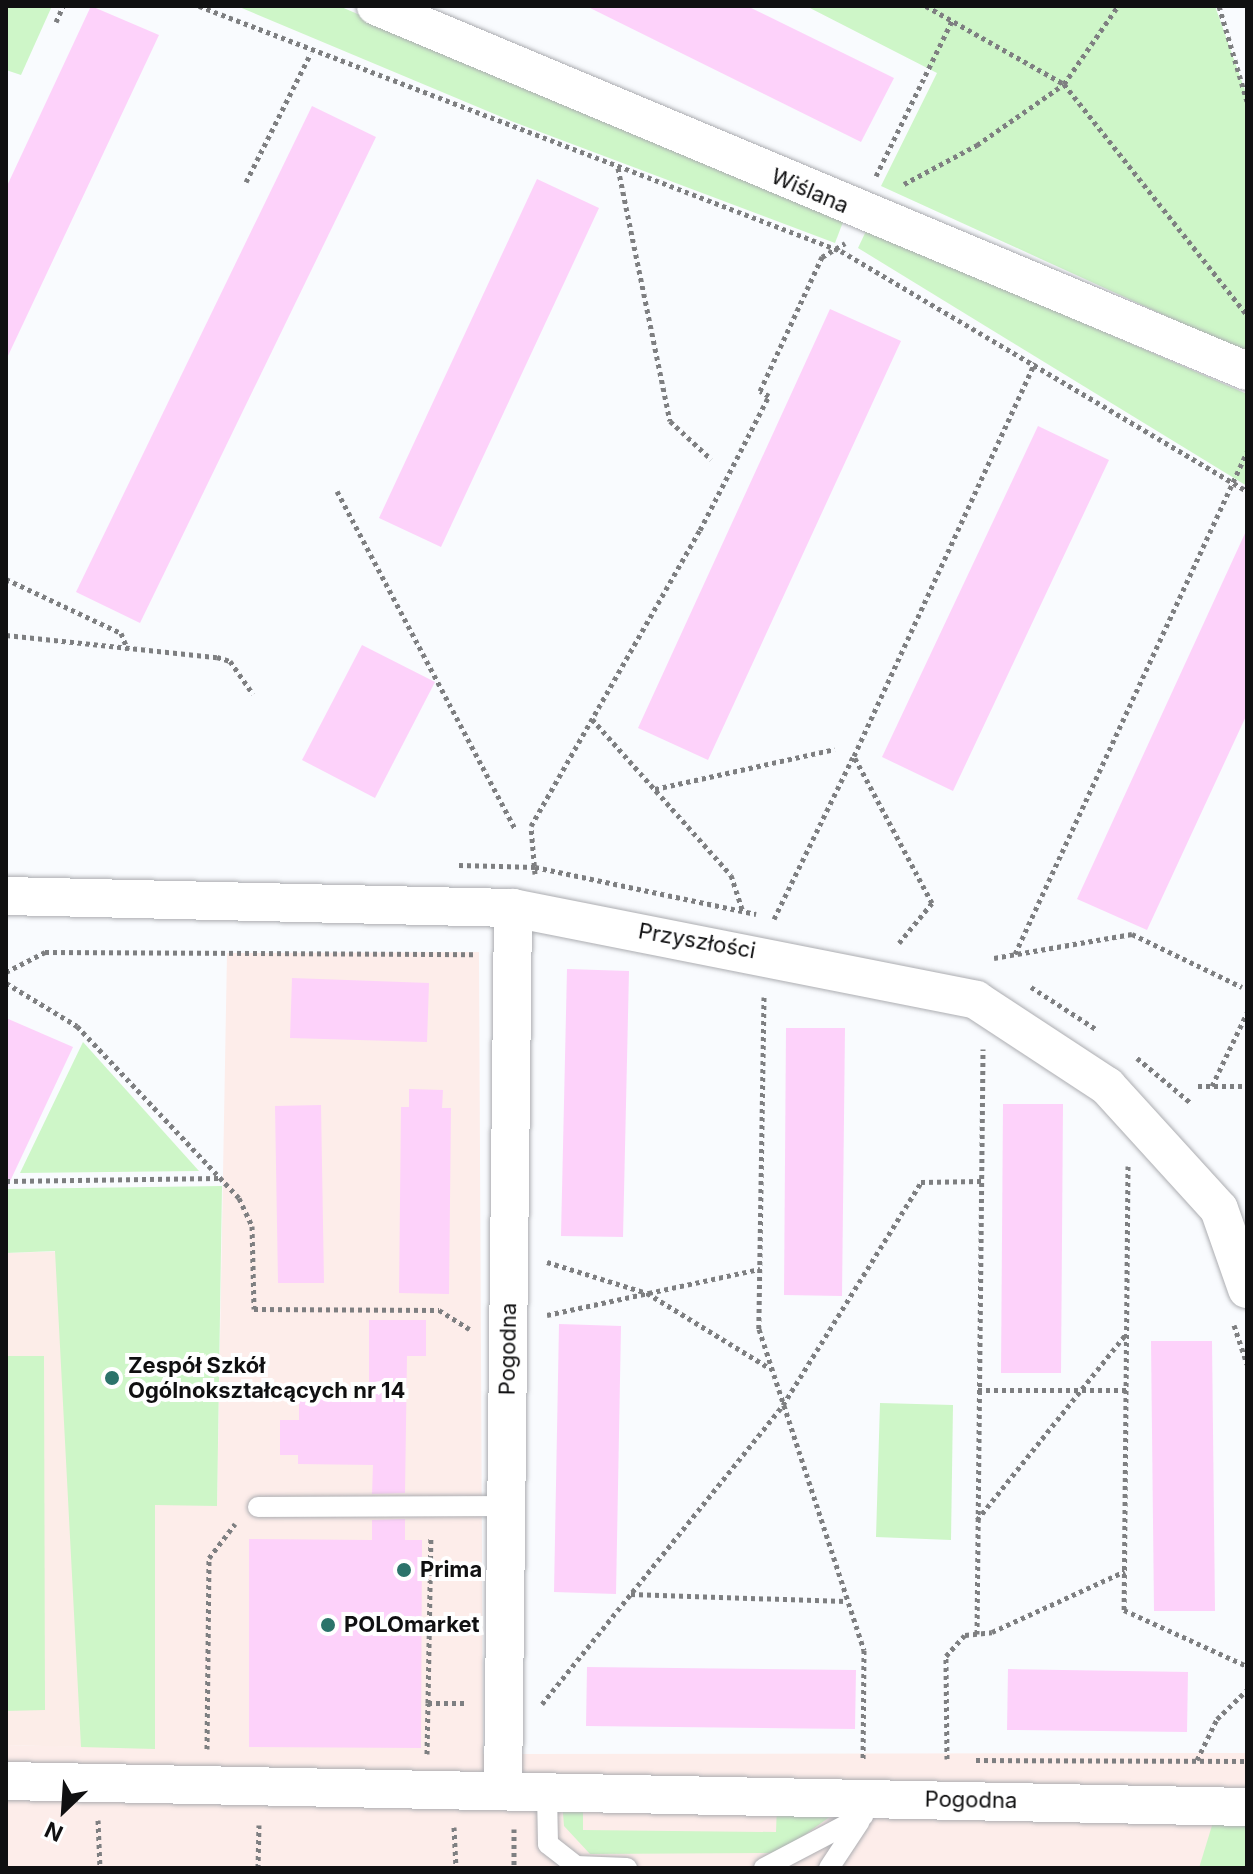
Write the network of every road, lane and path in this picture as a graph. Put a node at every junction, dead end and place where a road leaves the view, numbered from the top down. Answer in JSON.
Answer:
{"nodes":[{"id":1,"x":63,"y":6,"type":"edge"},
{"id":2,"x":199,"y":6,"type":"edge"},
{"id":3,"x":376,"y":6,"type":"edge"},
{"id":4,"x":926,"y":6,"type":"edge"},
{"id":5,"x":1118,"y":6,"type":"edge"},
{"id":6,"x":1219,"y":6,"type":"edge"},
{"id":7,"x":952,"y":21,"type":"junction"},
{"id":8,"x":56,"y":22,"type":"dead end"},
{"id":9,"x":311,"y":53,"type":"junction"},
{"id":10,"x":1064,"y":84,"type":"junction"},
{"id":11,"x":1247,"y":101,"type":"edge"},
{"id":12,"x":618,"y":167,"type":"junction"},
{"id":13,"x":246,"y":182,"type":"dead end"},
{"id":14,"x":863,"y":201,"type":"junction"},
{"id":15,"x":841,"y":251,"type":"junction"},
{"id":16,"x":1247,"y":315,"type":"edge"},
{"id":17,"x":1035,"y":363,"type":"junction"},
{"id":18,"x":1247,"y":371,"type":"edge"},
{"id":19,"x":1247,"y":452,"type":"edge"},
{"id":20,"x":711,"y":459,"type":"dead end"},
{"id":21,"x":1231,"y":479,"type":"junction"},
{"id":22,"x":337,"y":491,"type":"dead end"},
{"id":23,"x":1247,"y":491,"type":"edge"},
{"id":24,"x":6,"y":579,"type":"edge"},
{"id":25,"x":6,"y":635,"type":"edge"},
{"id":26,"x":128,"y":650,"type":"junction"},
{"id":27,"x":253,"y":694,"type":"dead end"},
{"id":28,"x":592,"y":719,"type":"junction"},
{"id":29,"x":835,"y":749,"type":"dead end"},
{"id":30,"x":854,"y":756,"type":"junction"},
{"id":31,"x":655,"y":789,"type":"junction"},
{"id":32,"x":515,"y":828,"type":"dead end"},
{"id":33,"x":6,"y":896,"type":"edge"},
{"id":34,"x":513,"y":908,"type":"junction"},
{"id":35,"x":743,"y":910,"type":"dead end"},
{"id":36,"x":555,"y":914,"type":"junction"},
{"id":37,"x":774,"y":919,"type":"dead end"},
{"id":38,"x":899,"y":943,"type":"dead end"},
{"id":39,"x":512,"y":954,"type":"junction"},
{"id":40,"x":1015,"y":954,"type":"junction"},
{"id":41,"x":994,"y":958,"type":"dead end"},
{"id":42,"x":6,"y":972,"type":"edge"},
{"id":43,"x":6,"y":983,"type":"edge"},
{"id":44,"x":764,"y":986,"type":"dead end"},
{"id":45,"x":1242,"y":987,"type":"dead end"},
{"id":46,"x":1247,"y":1013,"type":"edge"},
{"id":47,"x":995,"y":1043,"type":"dead end"},
{"id":48,"x":1198,"y":1086,"type":"dead end"},
{"id":49,"x":1212,"y":1086,"type":"junction"},
{"id":50,"x":1247,"y":1086,"type":"edge"},
{"id":51,"x":1128,"y":1159,"type":"dead end"},
{"id":52,"x":220,"y":1178,"type":"junction"},
{"id":53,"x":6,"y":1181,"type":"edge"},
{"id":54,"x":981,"y":1181,"type":"junction"},
{"id":55,"x":542,"y":1260,"type":"dead end"},
{"id":56,"x":760,"y":1269,"type":"junction"},
{"id":57,"x":647,"y":1293,"type":"junction"},
{"id":58,"x":1238,"y":1299,"type":"edge"},
{"id":59,"x":525,"y":1322,"type":"junction"},
{"id":60,"x":1127,"y":1333,"type":"junction"},
{"id":61,"x":1247,"y":1364,"type":"edge"},
{"id":62,"x":771,"y":1370,"type":"junction"},
{"id":63,"x":978,"y":1390,"type":"junction"},
{"id":64,"x":1087,"y":1390,"type":"junction"},
{"id":65,"x":1126,"y":1390,"type":"junction"},
{"id":66,"x":783,"y":1405,"type":"junction"},
{"id":67,"x":431,"y":1506,"type":"junction"},
{"id":68,"x":506,"y":1506,"type":"junction"},
{"id":69,"x":258,"y":1507,"type":"joint"},
{"id":70,"x":976,"y":1520,"type":"junction"},
{"id":71,"x":1125,"y":1571,"type":"junction"},
{"id":72,"x":631,"y":1594,"type":"junction"},
{"id":73,"x":845,"y":1601,"type":"junction"},
{"id":74,"x":977,"y":1634,"type":"junction"},
{"id":75,"x":1247,"y":1666,"type":"edge"},
{"id":76,"x":1247,"y":1690,"type":"edge"},
{"id":77,"x":428,"y":1703,"type":"junction"},
{"id":78,"x":473,"y":1703,"type":"dead end"},
{"id":79,"x":533,"y":1714,"type":"dead end"},
{"id":80,"x":222,"y":1754,"type":"dead end"},
{"id":81,"x":411,"y":1757,"type":"dead end"},
{"id":82,"x":427,"y":1757,"type":"junction"},
{"id":83,"x":439,"y":1757,"type":"dead end"},
{"id":84,"x":848,"y":1759,"type":"dead end"},
{"id":85,"x":863,"y":1759,"type":"junction"},
{"id":86,"x":876,"y":1759,"type":"dead end"},
{"id":87,"x":937,"y":1759,"type":"dead end"},
{"id":88,"x":947,"y":1759,"type":"junction"},
{"id":89,"x":1197,"y":1760,"type":"junction"},
{"id":90,"x":1247,"y":1761,"type":"edge"},
{"id":91,"x":6,"y":1781,"type":"edge"},
{"id":92,"x":99,"y":1783,"type":"junction"},
{"id":93,"x":503,"y":1791,"type":"junction"},
{"id":94,"x":547,"y":1792,"type":"junction"},
{"id":95,"x":869,"y":1807,"type":"junction"},
{"id":96,"x":1247,"y":1807,"type":"edge"},
{"id":97,"x":100,"y":1868,"type":"edge"},
{"id":98,"x":627,"y":1868,"type":"edge"},
{"id":99,"x":764,"y":1868,"type":"edge"},
{"id":100,"x":829,"y":1868,"type":"edge"}],
"edges":[{"from":1,"to":8,"type":"path"},
{"from":2,"to":9,"type":"path"},
{"from":3,"to":14,"type":"street","name":"Wiślana"},
{"from":4,"to":7,"type":"path"},
{"from":5,"to":10,"type":"path"},
{"from":6,"to":11,"type":"path"},
{"from":7,"to":10,"type":"path"},
{"from":7,"to":14,"type":"path"},
{"from":9,"to":12,"type":"path"},
{"from":9,"to":13,"type":"path"},
{"from":10,"to":14,"type":"path"},
{"from":10,"to":16,"type":"path"},
{"from":12,"to":15,"type":"path"},
{"from":12,"to":20,"type":"path"},
{"from":14,"to":15,"type":"path"},
{"from":14,"to":18,"type":"street","name":"Wiślana"},
{"from":15,"to":17,"type":"path"},
{"from":15,"to":28,"type":"path"},
{"from":17,"to":21,"type":"path"},
{"from":17,"to":30,"type":"path"},
{"from":19,"to":21,"type":"path"},
{"from":21,"to":23,"type":"path"},
{"from":21,"to":40,"type":"path"},
{"from":22,"to":32,"type":"path"},
{"from":24,"to":26,"type":"path"},
{"from":25,"to":26,"type":"path"},
{"from":26,"to":27,"type":"path"},
{"from":28,"to":31,"type":"path"},
{"from":28,"to":36,"type":"path"},
{"from":29,"to":31,"type":"path"},
{"from":30,"to":37,"type":"path"},
{"from":30,"to":38,"type":"path"},
{"from":31,"to":35,"type":"path"},
{"from":33,"to":34,"type":"street","name":"Przyszłości"},
{"from":34,"to":36,"type":"street","name":"Przyszłości"},
{"from":34,"to":39,"type":"street","name":"Pogodna"},
{"from":36,"to":58,"type":"street","name":"Przyszłości"},
{"from":39,"to":42,"type":"path"},
{"from":39,"to":59,"type":"street","name":"Pogodna"},
{"from":40,"to":41,"type":"path"},
{"from":40,"to":45,"type":"path"},
{"from":43,"to":52,"type":"path"},
{"from":44,"to":56,"type":"path"},
{"from":46,"to":49,"type":"path"},
{"from":47,"to":54,"type":"path"},
{"from":48,"to":49,"type":"path"},
{"from":49,"to":50,"type":"path"},
{"from":51,"to":60,"type":"path"},
{"from":52,"to":53,"type":"path"},
{"from":52,"to":59,"type":"path"},
{"from":54,"to":63,"type":"path"},
{"from":54,"to":66,"type":"path"},
{"from":55,"to":57,"type":"path"},
{"from":56,"to":57,"type":"path"},
{"from":56,"to":62,"type":"path"},
{"from":57,"to":59,"type":"path"},
{"from":57,"to":62,"type":"path"},
{"from":58,"to":61,"type":"path"},
{"from":59,"to":68,"type":"street","name":"Pogodna"},
{"from":60,"to":64,"type":"path"},
{"from":60,"to":65,"type":"path"},
{"from":62,"to":66,"type":"path"},
{"from":63,"to":64,"type":"path"},
{"from":63,"to":70,"type":"path"},
{"from":64,"to":65,"type":"path"},
{"from":64,"to":70,"type":"path"},
{"from":65,"to":71,"type":"path"},
{"from":66,"to":72,"type":"path"},
{"from":66,"to":73,"type":"path"},
{"from":67,"to":68,"type":"lane"},
{"from":67,"to":69,"type":"lane"},
{"from":67,"to":77,"type":"path"},
{"from":68,"to":93,"type":"street","name":"Pogodna"},
{"from":69,"to":80,"type":"path"},
{"from":70,"to":74,"type":"path"},
{"from":71,"to":74,"type":"path"},
{"from":71,"to":75,"type":"path"},
{"from":72,"to":73,"type":"path"},
{"from":72,"to":79,"type":"path"},
{"from":73,"to":85,"type":"path"},
{"from":74,"to":88,"type":"path"},
{"from":76,"to":89,"type":"path"},
{"from":77,"to":78,"type":"path"},
{"from":77,"to":82,"type":"path"},
{"from":81,"to":82,"type":"path"},
{"from":82,"to":83,"type":"path"},
{"from":84,"to":85,"type":"path"},
{"from":85,"to":86,"type":"path"},
{"from":87,"to":88,"type":"path"},
{"from":88,"to":89,"type":"path"},
{"from":89,"to":90,"type":"path"},
{"from":91,"to":92,"type":"street","name":"Pogodna"},
{"from":92,"to":93,"type":"street","name":"Pogodna"},
{"from":92,"to":97,"type":"path"},
{"from":93,"to":94,"type":"street","name":"Pogodna"},
{"from":94,"to":95,"type":"street","name":"Pogodna"},
{"from":94,"to":98,"type":"lane"},
{"from":95,"to":96,"type":"street","name":"Pogodna"},
{"from":95,"to":99,"type":"lane"},
{"from":95,"to":100,"type":"lane"}]}
